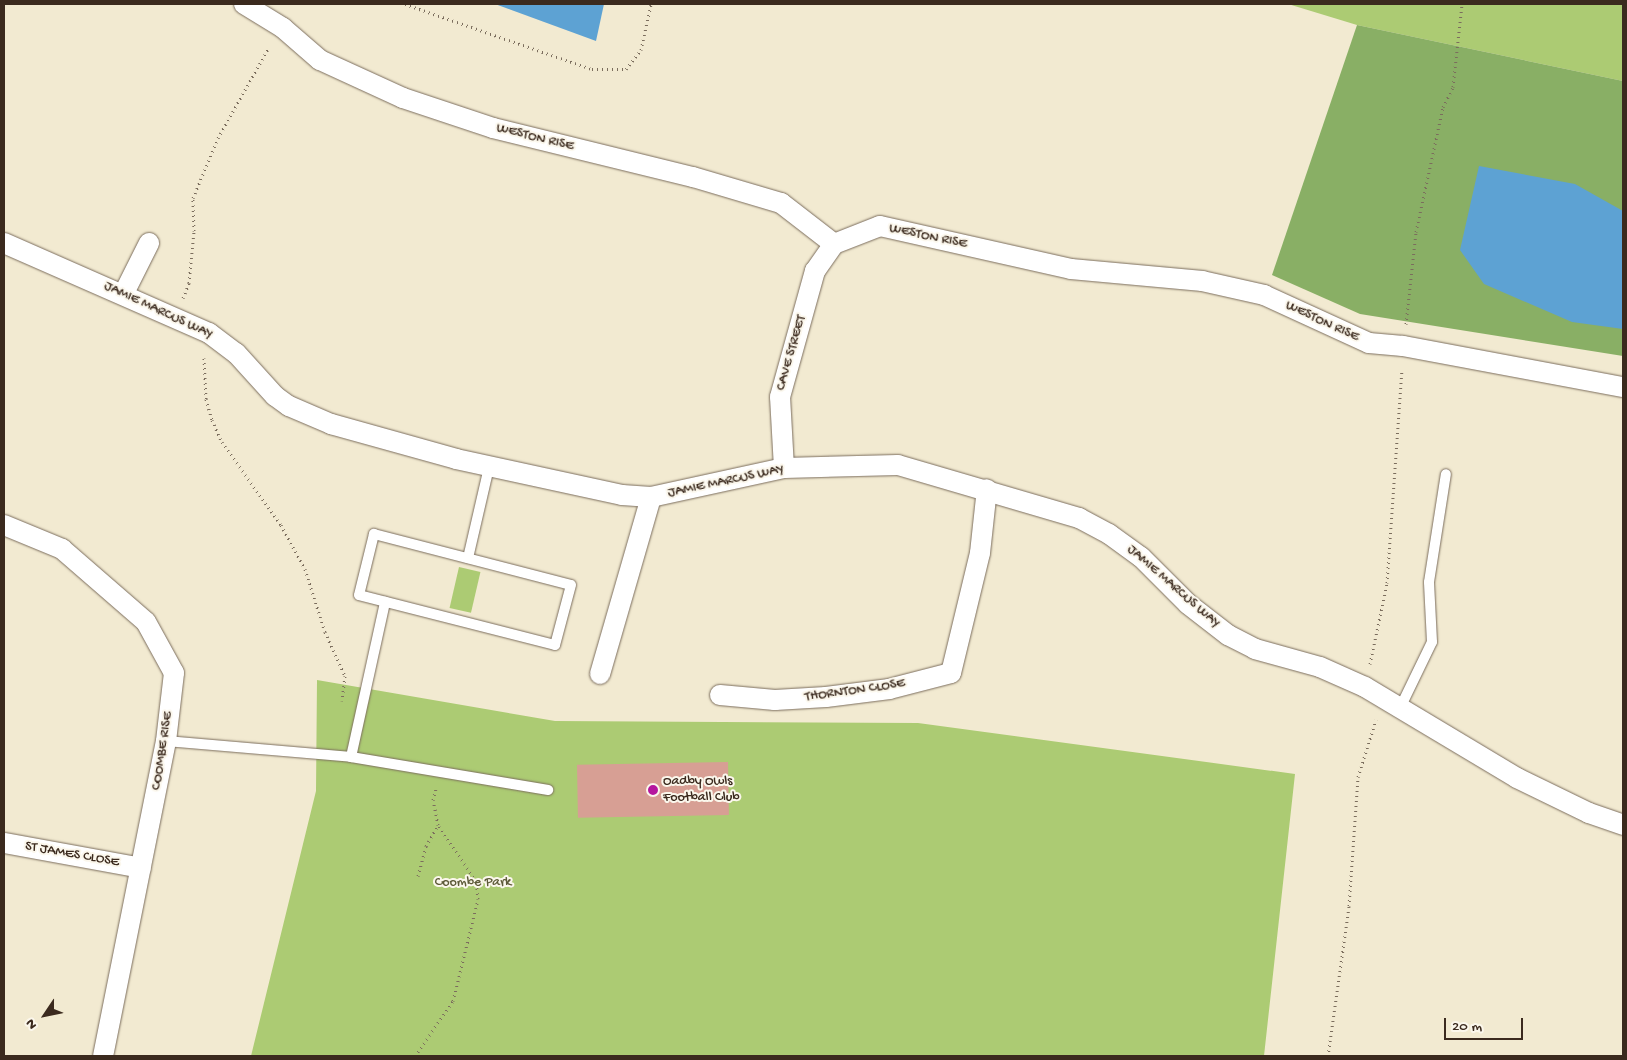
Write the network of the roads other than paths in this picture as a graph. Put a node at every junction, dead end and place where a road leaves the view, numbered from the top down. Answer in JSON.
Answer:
{"nodes":[{"id":1,"x":244,"y":4,"type":"edge"},
{"id":2,"x":4,"y":243,"type":"edge"},
{"id":3,"x":149,"y":243,"type":"dead end"},
{"id":4,"x":834,"y":244,"type":"junction"},
{"id":5,"x":124,"y":293,"type":"junction"},
{"id":6,"x":1623,"y":387,"type":"edge"},
{"id":7,"x":489,"y":467,"type":"junction"},
{"id":8,"x":784,"y":468,"type":"junction"},
{"id":9,"x":1446,"y":474,"type":"dead end"},
{"id":10,"x":987,"y":489,"type":"junction"},
{"id":11,"x":651,"y":497,"type":"junction"},
{"id":12,"x":4,"y":525,"type":"edge"},
{"id":13,"x":468,"y":558,"type":"junction"},
{"id":14,"x":385,"y":602,"type":"junction"},
{"id":15,"x":600,"y":674,"type":"dead end"},
{"id":16,"x":720,"y":695,"type":"dead end"},
{"id":17,"x":1401,"y":706,"type":"junction"},
{"id":18,"x":166,"y":741,"type":"junction"},
{"id":19,"x":351,"y":757,"type":"junction"},
{"id":20,"x":548,"y":790,"type":"dead end"},
{"id":21,"x":1623,"y":825,"type":"edge"},
{"id":22,"x":4,"y":843,"type":"edge"},
{"id":23,"x":141,"y":868,"type":"junction"},
{"id":24,"x":103,"y":1056,"type":"edge"}],
"edges":[{"from":1,"to":4,"type":"street","name":"WESTON RISE"},
{"from":2,"to":5,"type":"street","name":"JAMIE MARCUS WAY"},
{"from":3,"to":5,"type":"street"},
{"from":4,"to":6,"type":"street","name":"WESTON RISE"},
{"from":4,"to":8,"type":"street","name":"CAVE STREET"},
{"from":5,"to":7,"type":"street","name":"JAMIE MARCUS WAY"},
{"from":7,"to":11,"type":"street","name":"JAMIE MARCUS WAY"},
{"from":7,"to":13,"type":"lane"},
{"from":8,"to":10,"type":"street","name":"JAMIE MARCUS WAY"},
{"from":8,"to":11,"type":"street","name":"JAMIE MARCUS WAY"},
{"from":9,"to":17,"type":"lane"},
{"from":10,"to":16,"type":"street","name":"THORNTON CLOSE"},
{"from":10,"to":17,"type":"street","name":"JAMIE MARCUS WAY"},
{"from":11,"to":15,"type":"street"},
{"from":12,"to":18,"type":"street","name":"COOMBE RISE"},
{"from":13,"to":14,"type":"lane"},
{"from":13,"to":14,"type":"lane"},
{"from":14,"to":19,"type":"lane"},
{"from":17,"to":21,"type":"street","name":"JAMIE MARCUS WAY"},
{"from":18,"to":19,"type":"lane"},
{"from":18,"to":23,"type":"street","name":"COOMBE RISE"},
{"from":19,"to":20,"type":"lane"},
{"from":22,"to":23,"type":"street","name":"ST JAMES CLOSE"},
{"from":23,"to":24,"type":"street","name":"COOMBE RISE"}]}
